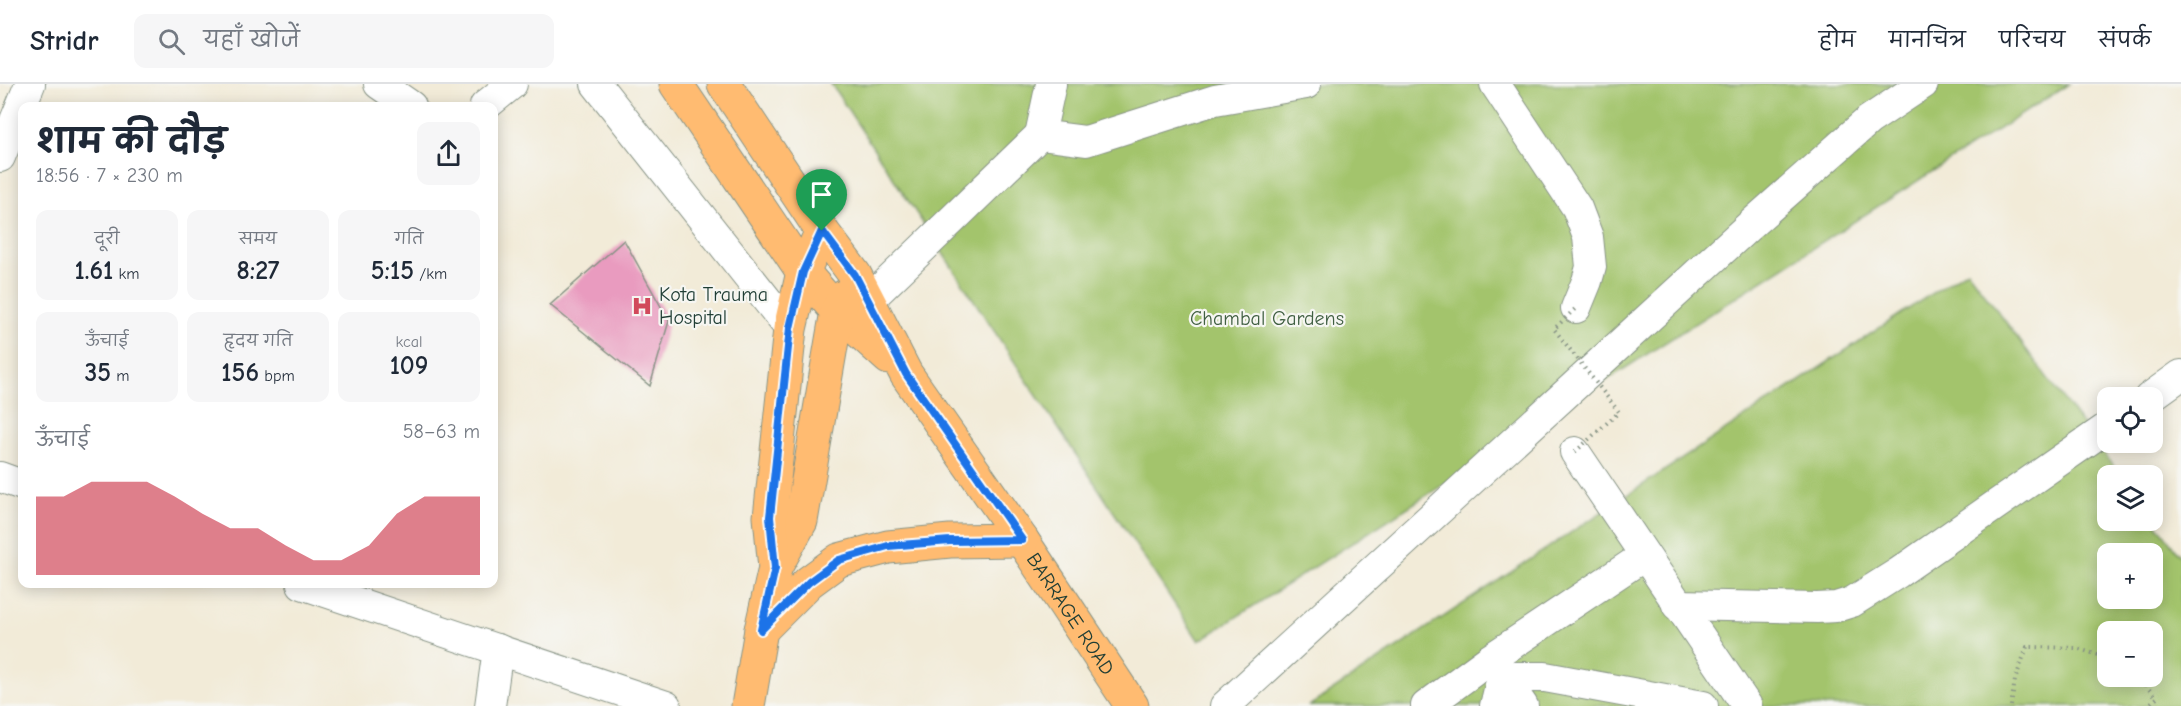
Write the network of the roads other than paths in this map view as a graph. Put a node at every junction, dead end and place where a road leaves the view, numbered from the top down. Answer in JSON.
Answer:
{"nodes":[{"id":1,"x":30,"y":84,"type":"edge"},
{"id":2,"x":379,"y":84,"type":"edge"},
{"id":3,"x":512,"y":84,"type":"edge"},
{"id":4,"x":596,"y":84,"type":"edge"},
{"id":5,"x":676,"y":84,"type":"edge"},
{"id":6,"x":724,"y":84,"type":"edge"},
{"id":7,"x":1051,"y":84,"type":"edge"},
{"id":8,"x":1306,"y":84,"type":"edge"},
{"id":9,"x":1495,"y":84,"type":"edge"},
{"id":10,"x":1923,"y":84,"type":"edge"},
{"id":11,"x":23,"y":102,"type":"edge"},
{"id":12,"x":405,"y":102,"type":"edge"},
{"id":13,"x":490,"y":102,"type":"edge"},
{"id":14,"x":18,"y":113,"type":"edge"},
{"id":15,"x":1040,"y":135,"type":"junction"},
{"id":16,"x":0,"y":157,"type":"edge"},
{"id":17,"x":822,"y":231,"type":"junction"},
{"id":18,"x":803,"y":272,"type":"junction"},
{"id":19,"x":862,"y":288,"type":"junction"},
{"id":20,"x":1576,"y":308,"type":"road end"},
{"id":21,"x":837,"y":311,"type":"junction"},
{"id":22,"x":790,"y":328,"type":"junction"},
{"id":23,"x":906,"y":374,"type":"junction"},
{"id":24,"x":2181,"y":375,"type":"edge"},
{"id":25,"x":2163,"y":388,"type":"edge"},
{"id":26,"x":2097,"y":435,"type":"edge"},
{"id":27,"x":1575,"y":452,"type":"road end"},
{"id":28,"x":0,"y":477,"type":"edge"},
{"id":29,"x":18,"y":484,"type":"edge"},
{"id":30,"x":1022,"y":540,"type":"junction"},
{"id":31,"x":1644,"y":556,"type":"junction"},
{"id":32,"x":775,"y":568,"type":"junction"},
{"id":33,"x":314,"y":588,"type":"edge"},
{"id":34,"x":1677,"y":605,"type":"junction"},
{"id":35,"x":761,"y":630,"type":"junction"},
{"id":36,"x":498,"y":649,"type":"junction"},
{"id":37,"x":1496,"y":668,"type":"junction"},
{"id":38,"x":490,"y":706,"type":"edge"},
{"id":39,"x":666,"y":706,"type":"edge"},
{"id":40,"x":748,"y":706,"type":"edge"},
{"id":41,"x":1132,"y":706,"type":"edge"},
{"id":42,"x":1225,"y":706,"type":"edge"},
{"id":43,"x":1426,"y":706,"type":"edge"},
{"id":44,"x":1495,"y":706,"type":"edge"},
{"id":45,"x":1522,"y":706,"type":"edge"},
{"id":46,"x":1703,"y":706,"type":"edge"},
{"id":47,"x":1747,"y":706,"type":"edge"}],
"edges":[{"from":1,"to":11,"type":"street"},
{"from":2,"to":12,"type":"street"},
{"from":3,"to":13,"type":"street"},
{"from":4,"to":22,"type":"street"},
{"from":5,"to":18,"type":"main road","name":"BARRAGE ROAD"},
{"from":6,"to":17,"type":"main road","name":"BARRAGE ROAD"},
{"from":7,"to":15,"type":"street"},
{"from":8,"to":15,"type":"street"},
{"from":9,"to":20,"type":"street"},
{"from":10,"to":42,"type":"street"},
{"from":14,"to":16,"type":"street"},
{"from":15,"to":19,"type":"street"},
{"from":17,"to":18,"type":"main road"},
{"from":17,"to":19,"type":"main road","name":"BARRAGE ROAD"},
{"from":18,"to":21,"type":"main road","name":"BARRAGE ROAD"},
{"from":18,"to":22,"type":"main road"},
{"from":19,"to":21,"type":"main road"},
{"from":19,"to":23,"type":"main road","name":"BARRAGE ROAD"},
{"from":21,"to":23,"type":"main road","name":"BARRAGE ROAD"},
{"from":21,"to":32,"type":"main road"},
{"from":22,"to":32,"type":"main road"},
{"from":23,"to":30,"type":"main road","name":"BARRAGE ROAD"},
{"from":24,"to":25,"type":"street"},
{"from":26,"to":34,"type":"street"},
{"from":27,"to":31,"type":"street"},
{"from":28,"to":29,"type":"street"},
{"from":30,"to":35,"type":"main road"},
{"from":30,"to":41,"type":"main road","name":"BARRAGE ROAD"},
{"from":31,"to":34,"type":"street"},
{"from":31,"to":37,"type":"street"},
{"from":32,"to":35,"type":"main road"},
{"from":33,"to":36,"type":"street"},
{"from":34,"to":47,"type":"street"},
{"from":35,"to":40,"type":"main road"},
{"from":36,"to":38,"type":"street"},
{"from":36,"to":39,"type":"street"},
{"from":37,"to":43,"type":"street"},
{"from":37,"to":44,"type":"street"},
{"from":37,"to":45,"type":"street"},
{"from":37,"to":46,"type":"street"}]}
